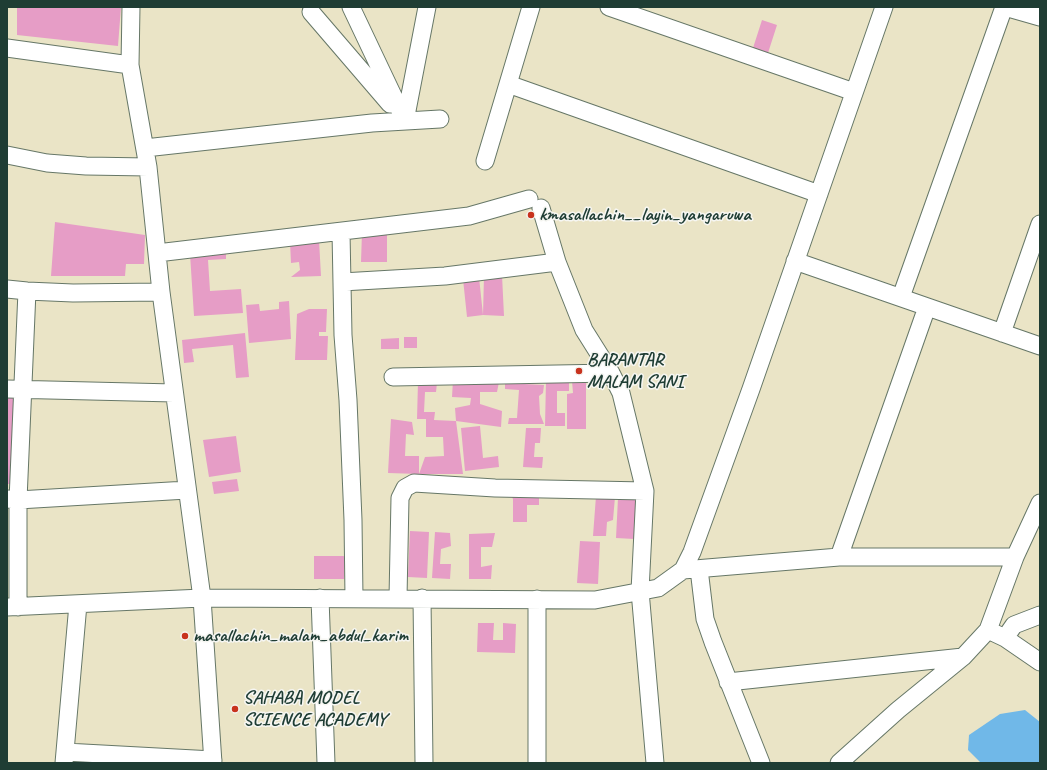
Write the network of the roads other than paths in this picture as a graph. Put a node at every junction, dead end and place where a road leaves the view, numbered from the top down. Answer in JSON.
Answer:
{"nodes":[{"id":1,"x":131,"y":7,"type":"edge"},
{"id":2,"x":351,"y":7,"type":"edge"},
{"id":3,"x":424,"y":7,"type":"edge"},
{"id":4,"x":428,"y":7,"type":"edge"},
{"id":5,"x":531,"y":7,"type":"edge"},
{"id":6,"x":610,"y":7,"type":"edge"},
{"id":7,"x":884,"y":7,"type":"edge"},
{"id":8,"x":1005,"y":7,"type":"edge"},
{"id":9,"x":311,"y":12,"type":"dead end"},
{"id":10,"x":1040,"y":17,"type":"edge"},
{"id":11,"x":7,"y":48,"type":"edge"},
{"id":12,"x":130,"y":65,"type":"junction"},
{"id":13,"x":407,"y":80,"type":"dead end"},
{"id":14,"x":508,"y":84,"type":"junction"},
{"id":15,"x":854,"y":92,"type":"junction"},
{"id":16,"x":440,"y":119,"type":"dead end"},
{"id":17,"x":405,"y":121,"type":"junction"},
{"id":18,"x":144,"y":148,"type":"junction"},
{"id":19,"x":7,"y":155,"type":"edge"},
{"id":20,"x":485,"y":162,"type":"dead end"},
{"id":21,"x":148,"y":167,"type":"junction"},
{"id":22,"x":819,"y":194,"type":"junction"},
{"id":23,"x":1040,"y":224,"type":"edge"},
{"id":24,"x":341,"y":232,"type":"junction"},
{"id":25,"x":157,"y":253,"type":"junction"},
{"id":26,"x":795,"y":261,"type":"junction"},
{"id":27,"x":557,"y":262,"type":"junction"},
{"id":28,"x":342,"y":282,"type":"junction"},
{"id":29,"x":7,"y":289,"type":"edge"},
{"id":30,"x":27,"y":291,"type":"junction"},
{"id":31,"x":161,"y":292,"type":"junction"},
{"id":32,"x":901,"y":297,"type":"junction"},
{"id":33,"x":927,"y":307,"type":"junction"},
{"id":34,"x":1002,"y":333,"type":"junction"},
{"id":35,"x":1040,"y":346,"type":"edge"},
{"id":36,"x":611,"y":373,"type":"junction"},
{"id":37,"x":393,"y":377,"type":"dead end"},
{"id":38,"x":15,"y":389,"type":"edge"},
{"id":39,"x":174,"y":393,"type":"junction"},
{"id":40,"x":187,"y":490,"type":"junction"},
{"id":41,"x":645,"y":491,"type":"junction"},
{"id":42,"x":12,"y":500,"type":"edge"},
{"id":43,"x":1040,"y":503,"type":"edge"},
{"id":44,"x":1015,"y":557,"type":"junction"},
{"id":45,"x":839,"y":558,"type":"junction"},
{"id":46,"x":691,"y":570,"type":"junction"},
{"id":47,"x":640,"y":591,"type":"junction"},
{"id":48,"x":202,"y":598,"type":"junction"},
{"id":49,"x":320,"y":598,"type":"junction"},
{"id":50,"x":354,"y":598,"type":"junction"},
{"id":51,"x":398,"y":598,"type":"junction"},
{"id":52,"x":422,"y":598,"type":"junction"},
{"id":53,"x":537,"y":599,"type":"junction"},
{"id":54,"x":78,"y":604,"type":"junction"},
{"id":55,"x":12,"y":607,"type":"edge"},
{"id":56,"x":1040,"y":615,"type":"edge"},
{"id":57,"x":988,"y":630,"type":"junction"},
{"id":58,"x":1005,"y":638,"type":"junction"},
{"id":59,"x":963,"y":657,"type":"junction"},
{"id":60,"x":1040,"y":662,"type":"edge"},
{"id":61,"x":728,"y":682,"type":"junction"},
{"id":62,"x":64,"y":758,"type":"edge"},
{"id":63,"x":213,"y":762,"type":"edge"},
{"id":64,"x":326,"y":763,"type":"edge"},
{"id":65,"x":424,"y":763,"type":"edge"},
{"id":66,"x":537,"y":763,"type":"edge"},
{"id":67,"x":655,"y":763,"type":"edge"},
{"id":68,"x":761,"y":763,"type":"edge"},
{"id":69,"x":839,"y":763,"type":"edge"}],
"edges":[{"from":1,"to":12,"type":"street"},
{"from":2,"to":17,"type":"street"},
{"from":3,"to":13,"type":"street"},
{"from":4,"to":17,"type":"street"},
{"from":5,"to":14,"type":"street"},
{"from":6,"to":15,"type":"street"},
{"from":7,"to":15,"type":"street"},
{"from":8,"to":10,"type":"street"},
{"from":8,"to":32,"type":"street"},
{"from":9,"to":17,"type":"street"},
{"from":11,"to":12,"type":"street"},
{"from":12,"to":18,"type":"street"},
{"from":14,"to":20,"type":"street"},
{"from":14,"to":22,"type":"street"},
{"from":15,"to":22,"type":"street"},
{"from":16,"to":17,"type":"street"},
{"from":17,"to":18,"type":"street"},
{"from":18,"to":21,"type":"street"},
{"from":19,"to":21,"type":"street"},
{"from":21,"to":25,"type":"street"},
{"from":22,"to":26,"type":"street"},
{"from":23,"to":34,"type":"street"},
{"from":24,"to":25,"type":"street"},
{"from":24,"to":27,"type":"street"},
{"from":24,"to":28,"type":"street"},
{"from":25,"to":31,"type":"street"},
{"from":26,"to":32,"type":"street"},
{"from":26,"to":46,"type":"street"},
{"from":27,"to":28,"type":"street"},
{"from":27,"to":36,"type":"street"},
{"from":28,"to":50,"type":"street"},
{"from":29,"to":30,"type":"street"},
{"from":30,"to":31,"type":"street"},
{"from":30,"to":38,"type":"street"},
{"from":31,"to":39,"type":"street"},
{"from":32,"to":33,"type":"street"},
{"from":33,"to":34,"type":"street"},
{"from":33,"to":45,"type":"street"},
{"from":34,"to":35,"type":"street"},
{"from":36,"to":37,"type":"street"},
{"from":36,"to":41,"type":"street"},
{"from":38,"to":39,"type":"street"},
{"from":38,"to":42,"type":"street"},
{"from":39,"to":40,"type":"street"},
{"from":40,"to":42,"type":"street"},
{"from":40,"to":48,"type":"street"},
{"from":41,"to":47,"type":"street"},
{"from":41,"to":51,"type":"street"},
{"from":42,"to":55,"type":"street"},
{"from":43,"to":44,"type":"street"},
{"from":44,"to":45,"type":"street"},
{"from":44,"to":57,"type":"street"},
{"from":45,"to":46,"type":"street"},
{"from":46,"to":47,"type":"street"},
{"from":46,"to":61,"type":"street"},
{"from":47,"to":53,"type":"street"},
{"from":47,"to":67,"type":"street"},
{"from":48,"to":49,"type":"street"},
{"from":48,"to":54,"type":"street"},
{"from":48,"to":63,"type":"street"},
{"from":49,"to":50,"type":"street"},
{"from":49,"to":64,"type":"street"},
{"from":50,"to":51,"type":"street"},
{"from":51,"to":52,"type":"street"},
{"from":52,"to":53,"type":"street"},
{"from":52,"to":65,"type":"street"},
{"from":53,"to":66,"type":"street"},
{"from":54,"to":55,"type":"street"},
{"from":54,"to":62,"type":"street"},
{"from":56,"to":58,"type":"street"},
{"from":57,"to":58,"type":"street"},
{"from":57,"to":59,"type":"street"},
{"from":58,"to":60,"type":"street"},
{"from":59,"to":61,"type":"street"},
{"from":59,"to":69,"type":"street"},
{"from":61,"to":68,"type":"street"},
{"from":62,"to":63,"type":"street"}]}
